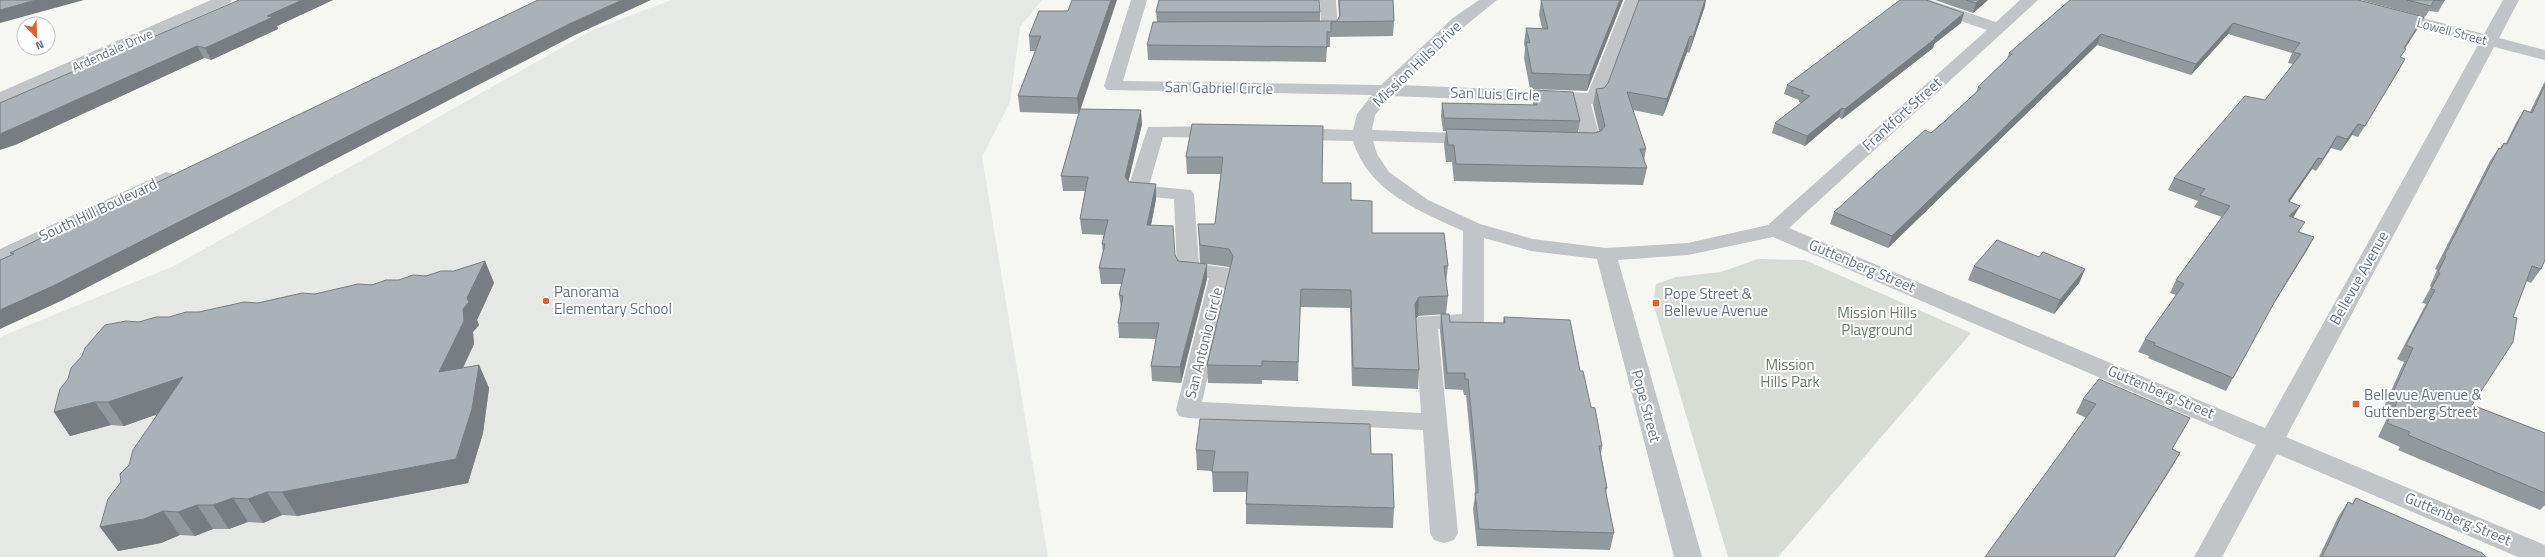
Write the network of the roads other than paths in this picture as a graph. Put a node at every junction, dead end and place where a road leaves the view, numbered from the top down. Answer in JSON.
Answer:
{"nodes":[{"id":1,"x":224,"y":0,"type":"edge"},
{"id":2,"x":1139,"y":0,"type":"edge"},
{"id":3,"x":1328,"y":0,"type":"edge"},
{"id":4,"x":1490,"y":0,"type":"edge"},
{"id":5,"x":1633,"y":0,"type":"edge"},
{"id":6,"x":1914,"y":0,"type":"edge"},
{"id":7,"x":2030,"y":0,"type":"edge"},
{"id":8,"x":2336,"y":0,"type":"edge"},
{"id":9,"x":2511,"y":0,"type":"edge"},
{"id":10,"x":1998,"y":28,"type":"junction"},
{"id":11,"x":1290,"y":30,"type":"edge"},
{"id":12,"x":2489,"y":41,"type":"junction"},
{"id":13,"x":2545,"y":55,"type":"edge"},
{"id":14,"x":1386,"y":90,"type":"junction"},
{"id":15,"x":1580,"y":98,"type":"junction"},
{"id":16,"x":0,"y":99,"type":"edge"},
{"id":17,"x":1242,"y":133,"type":"edge"},
{"id":18,"x":1274,"y":134,"type":"edge"},
{"id":19,"x":1361,"y":135,"type":"junction"},
{"id":20,"x":1495,"y":139,"type":"edge"},
{"id":21,"x":1551,"y":140,"type":"edge"},
{"id":22,"x":179,"y":172,"type":"edge"},
{"id":23,"x":1473,"y":228,"type":"junction"},
{"id":24,"x":1775,"y":230,"type":"junction"},
{"id":25,"x":1606,"y":254,"type":"junction"},
{"id":26,"x":0,"y":257,"type":"edge"},
{"id":27,"x":1434,"y":422,"type":"junction"},
{"id":28,"x":2272,"y":439,"type":"junction"},
{"id":29,"x":1444,"y":533,"type":"dead end"},
{"id":30,"x":1688,"y":557,"type":"edge"},
{"id":31,"x":2208,"y":557,"type":"edge"},
{"id":32,"x":2545,"y":557,"type":"edge"}],
"edges":[{"from":1,"to":16,"type":"street","name":"Ardendale Drive"},
{"from":2,"to":14,"type":"street","name":"San Gabriel Circle"},
{"from":3,"to":11,"type":"street"},
{"from":4,"to":14,"type":"street","name":"Mission Hills Drive"},
{"from":5,"to":15,"type":"street","name":"San Luis Circle"},
{"from":6,"to":10,"type":"street"},
{"from":7,"to":10,"type":"street","name":"Frankfort Street"},
{"from":8,"to":12,"type":"street","name":"Lowell Street"},
{"from":9,"to":12,"type":"street","name":"Bellevue Avenue"},
{"from":10,"to":24,"type":"street","name":"Frankfort Street"},
{"from":12,"to":13,"type":"street","name":"Lowell Street"},
{"from":12,"to":28,"type":"street","name":"Bellevue Avenue"},
{"from":14,"to":15,"type":"street","name":"San Luis Circle"},
{"from":14,"to":19,"type":"street","name":"Mission Hills Drive"},
{"from":15,"to":21,"type":"street"},
{"from":17,"to":27,"type":"street","name":"San Antonio Circle"},
{"from":18,"to":19,"type":"street"},
{"from":19,"to":20,"type":"street"},
{"from":19,"to":23,"type":"street"},
{"from":22,"to":26,"type":"street","name":"South Hill Boulevard"},
{"from":23,"to":25,"type":"street"},
{"from":23,"to":27,"type":"street"},
{"from":24,"to":25,"type":"street"},
{"from":24,"to":28,"type":"street","name":"Guttenberg Street"},
{"from":25,"to":30,"type":"street","name":"Pope Street"},
{"from":27,"to":29,"type":"street"},
{"from":28,"to":31,"type":"street","name":"Bellevue Avenue"},
{"from":28,"to":32,"type":"street","name":"Guttenberg Street"}]}
